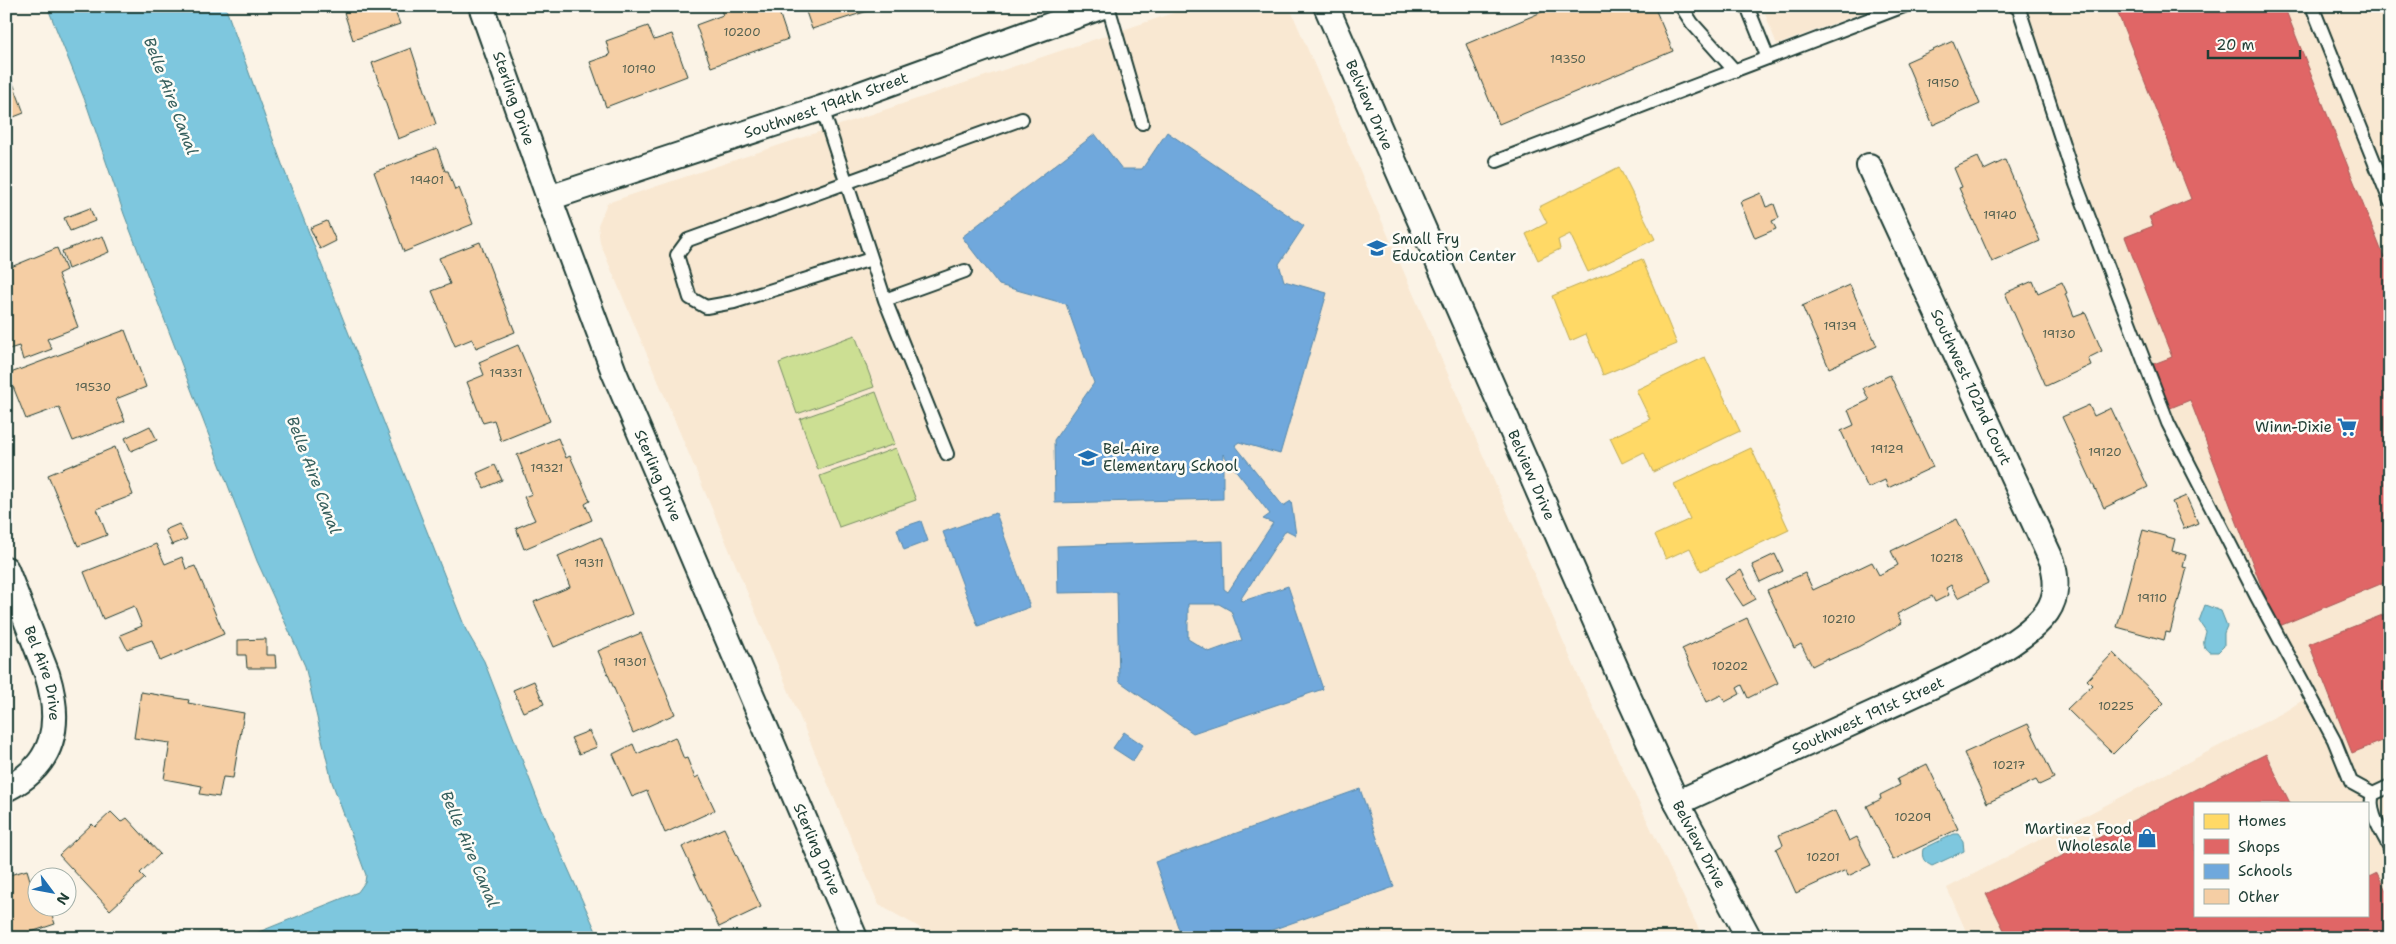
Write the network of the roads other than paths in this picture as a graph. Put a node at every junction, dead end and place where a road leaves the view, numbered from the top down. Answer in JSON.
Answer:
{"nodes":[{"id":1,"x":481,"y":6,"type":"edge"},
{"id":2,"x":1103,"y":6,"type":"edge"},
{"id":3,"x":1108,"y":6,"type":"edge"},
{"id":4,"x":1326,"y":6,"type":"edge"},
{"id":5,"x":1681,"y":6,"type":"edge"},
{"id":6,"x":1747,"y":6,"type":"edge"},
{"id":7,"x":1904,"y":6,"type":"edge"},
{"id":8,"x":2015,"y":6,"type":"edge"},
{"id":9,"x":2312,"y":6,"type":"edge"},
{"id":10,"x":1768,"y":58,"type":"junction"},
{"id":11,"x":1735,"y":71,"type":"junction"},
{"id":12,"x":822,"y":108,"type":"junction"},
{"id":13,"x":1022,"y":119,"type":"dead end"},
{"id":14,"x":1142,"y":123,"type":"dead end"},
{"id":15,"x":1497,"y":161,"type":"dead end"},
{"id":16,"x":1869,"y":166,"type":"dead end"},
{"id":17,"x":845,"y":185,"type":"junction"},
{"id":18,"x":548,"y":198,"type":"junction"},
{"id":19,"x":2390,"y":201,"type":"edge"},
{"id":20,"x":871,"y":259,"type":"junction"},
{"id":21,"x":965,"y":271,"type":"dead end"},
{"id":22,"x":885,"y":300,"type":"junction"},
{"id":23,"x":947,"y":454,"type":"dead end"},
{"id":24,"x":6,"y":569,"type":"edge"},
{"id":25,"x":2048,"y":611,"type":"joint"},
{"id":26,"x":2390,"y":786,"type":"edge"},
{"id":27,"x":6,"y":789,"type":"edge"},
{"id":28,"x":2373,"y":794,"type":"junction"},
{"id":29,"x":1677,"y":804,"type":"junction"},
{"id":30,"x":2390,"y":848,"type":"edge"},
{"id":31,"x":855,"y":938,"type":"edge"},
{"id":32,"x":1750,"y":938,"type":"edge"}],
"edges":[{"from":1,"to":18,"type":"street","name":"Sterling Drive"},
{"from":2,"to":12,"type":"street","name":"Southwest 194th Street"},
{"from":3,"to":14,"type":"lane"},
{"from":4,"to":29,"type":"street","name":"Belview Drive"},
{"from":5,"to":11,"type":"lane"},
{"from":6,"to":10,"type":"lane"},
{"from":7,"to":10,"type":"lane"},
{"from":8,"to":28,"type":"lane"},
{"from":9,"to":19,"type":"lane"},
{"from":10,"to":11,"type":"lane"},
{"from":11,"to":15,"type":"lane"},
{"from":12,"to":17,"type":"lane"},
{"from":12,"to":18,"type":"street","name":"Southwest 194th Street"},
{"from":13,"to":17,"type":"lane"},
{"from":16,"to":25,"type":"street","name":"Southwest 102nd Court"},
{"from":17,"to":20,"type":"lane"},
{"from":17,"to":20,"type":"lane"},
{"from":18,"to":31,"type":"street","name":"Sterling Drive"},
{"from":20,"to":22,"type":"lane"},
{"from":21,"to":22,"type":"lane"},
{"from":22,"to":23,"type":"lane"},
{"from":24,"to":27,"type":"street","name":"Bel Aire Drive"},
{"from":25,"to":29,"type":"street","name":"Southwest 191st Street"},
{"from":26,"to":28,"type":"lane"},
{"from":28,"to":30,"type":"lane"},
{"from":29,"to":32,"type":"street","name":"Belview Drive"}]}
